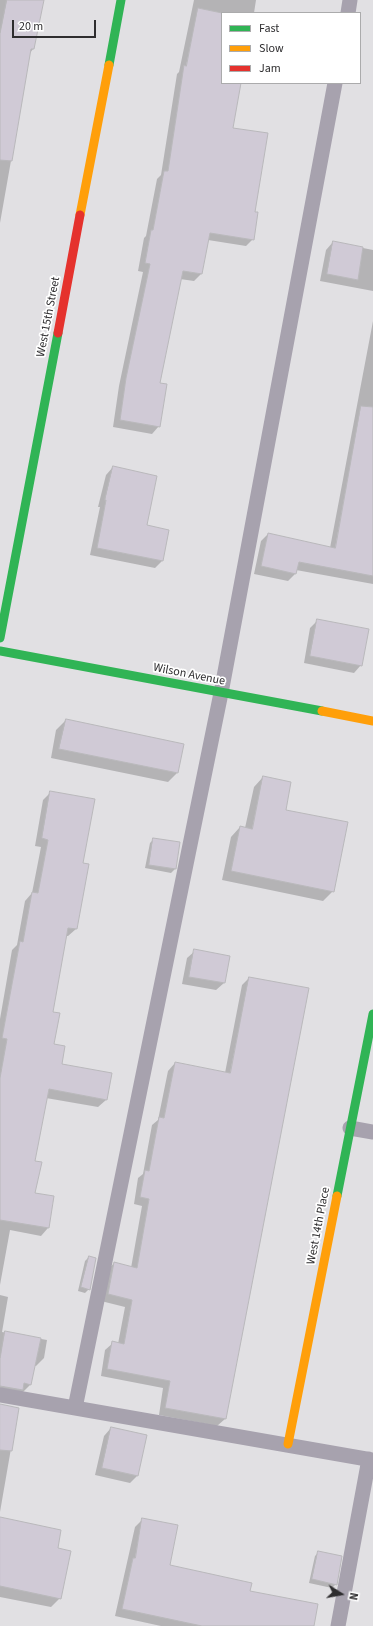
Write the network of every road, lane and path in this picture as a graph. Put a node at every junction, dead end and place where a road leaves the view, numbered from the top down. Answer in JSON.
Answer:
{"nodes":[{"id":1,"x":121,"y":0,"type":"edge"},
{"id":2,"x":350,"y":0,"type":"edge"},
{"id":3,"x":348,"y":12,"type":"edge"},
{"id":4,"x":335,"y":84,"type":"edge"},
{"id":5,"x":0,"y":638,"type":"edge"},
{"id":6,"x":0,"y":651,"type":"edge"},
{"id":7,"x":221,"y":693,"type":"junction"},
{"id":8,"x":373,"y":721,"type":"edge"},
{"id":9,"x":373,"y":1014,"type":"edge"},
{"id":10,"x":350,"y":1128,"type":"junction"},
{"id":11,"x":373,"y":1132,"type":"edge"},
{"id":12,"x":0,"y":1395,"type":"edge"},
{"id":13,"x":75,"y":1408,"type":"junction"},
{"id":14,"x":288,"y":1444,"type":"junction"},
{"id":15,"x":371,"y":1459,"type":"edge"},
{"id":16,"x":338,"y":1626,"type":"edge"}],
"edges":[{"from":1,"to":5,"type":"street","name":"West 15th Street"},
{"from":2,"to":3,"type":"lane"},
{"from":4,"to":7,"type":"lane"},
{"from":6,"to":7,"type":"street","name":"Wilson Avenue"},
{"from":7,"to":8,"type":"street","name":"Wilson Avenue"},
{"from":7,"to":13,"type":"lane"},
{"from":9,"to":10,"type":"street","name":"West 14th Place"},
{"from":10,"to":11,"type":"lane"},
{"from":10,"to":14,"type":"street","name":"West 14th Place"},
{"from":12,"to":13,"type":"lane"},
{"from":13,"to":14,"type":"lane"},
{"from":14,"to":15,"type":"lane"},
{"from":15,"to":16,"type":"lane"}]}
